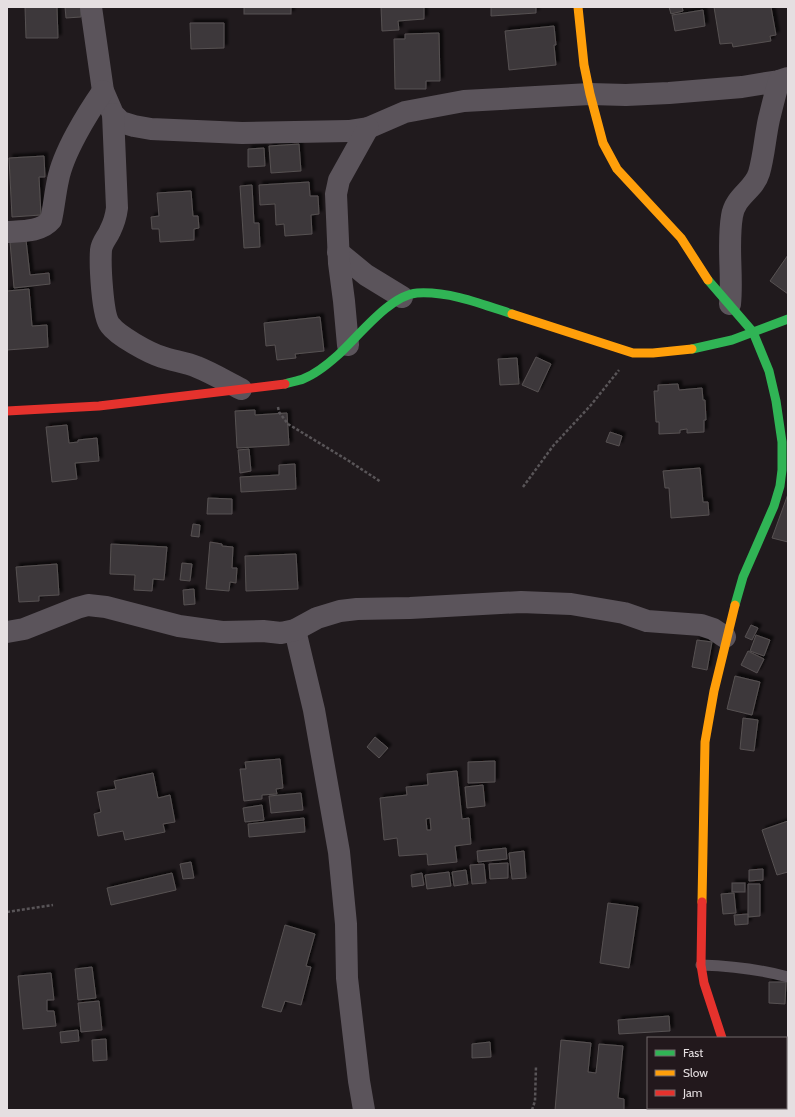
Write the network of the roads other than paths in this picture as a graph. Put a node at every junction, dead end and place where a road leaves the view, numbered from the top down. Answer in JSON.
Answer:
{"nodes":[{"id":1,"x":91,"y":7,"type":"edge"},
{"id":2,"x":578,"y":7,"type":"edge"},
{"id":3,"x":783,"y":80,"type":"edge"},
{"id":4,"x":103,"y":91,"type":"junction"},
{"id":5,"x":590,"y":94,"type":"junction"},
{"id":6,"x":113,"y":114,"type":"junction"},
{"id":7,"x":368,"y":128,"type":"junction"},
{"id":8,"x":7,"y":232,"type":"edge"},
{"id":9,"x":338,"y":252,"type":"junction"},
{"id":10,"x":402,"y":297,"type":"junction"},
{"id":11,"x":730,"y":304,"type":"junction"},
{"id":12,"x":788,"y":319,"type":"edge"},
{"id":13,"x":753,"y":332,"type":"junction"},
{"id":14,"x":348,"y":346,"type":"junction"},
{"id":15,"x":241,"y":389,"type":"junction"},
{"id":16,"x":7,"y":411,"type":"edge"},
{"id":17,"x":295,"y":630,"type":"junction"},
{"id":18,"x":7,"y":632,"type":"edge"},
{"id":19,"x":725,"y":637,"type":"junction"},
{"id":20,"x":701,"y":965,"type":"junction"},
{"id":21,"x":788,"y":977,"type":"edge"},
{"id":22,"x":722,"y":1037,"type":"edge"},
{"id":23,"x":364,"y":1110,"type":"edge"}],
"edges":[{"from":1,"to":4,"type":"street"},
{"from":2,"to":5,"type":"street"},
{"from":3,"to":5,"type":"street"},
{"from":3,"to":11,"type":"street"},
{"from":4,"to":6,"type":"street"},
{"from":4,"to":8,"type":"street"},
{"from":5,"to":7,"type":"street"},
{"from":5,"to":11,"type":"street"},
{"from":6,"to":7,"type":"street"},
{"from":6,"to":15,"type":"street"},
{"from":7,"to":9,"type":"street"},
{"from":9,"to":10,"type":"street"},
{"from":9,"to":14,"type":"street"},
{"from":10,"to":13,"type":"street"},
{"from":10,"to":14,"type":"street"},
{"from":11,"to":13,"type":"street"},
{"from":12,"to":13,"type":"street"},
{"from":13,"to":19,"type":"street"},
{"from":14,"to":15,"type":"street"},
{"from":15,"to":16,"type":"street"},
{"from":17,"to":18,"type":"street"},
{"from":17,"to":19,"type":"street"},
{"from":17,"to":23,"type":"street"},
{"from":19,"to":20,"type":"street"},
{"from":20,"to":21,"type":"lane"},
{"from":20,"to":22,"type":"street"}]}
